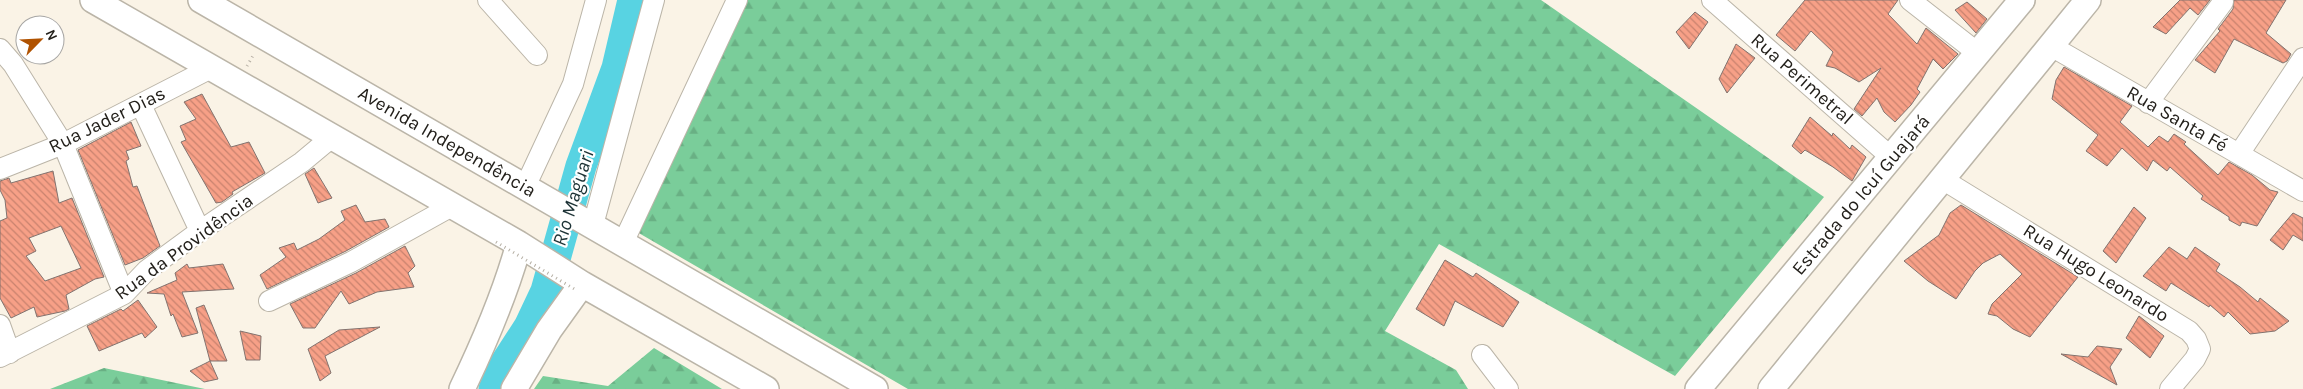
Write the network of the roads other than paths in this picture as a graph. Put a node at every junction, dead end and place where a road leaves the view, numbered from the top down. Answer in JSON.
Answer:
{"nodes":[{"id":1,"x":93,"y":0,"type":"edge"},
{"id":2,"x":201,"y":0,"type":"edge"},
{"id":3,"x":488,"y":0,"type":"edge"},
{"id":4,"x":596,"y":0,"type":"edge"},
{"id":5,"x":654,"y":0,"type":"edge"},
{"id":6,"x":737,"y":0,"type":"edge"},
{"id":7,"x":1712,"y":0,"type":"edge"},
{"id":8,"x":1910,"y":0,"type":"edge"},
{"id":9,"x":2022,"y":0,"type":"edge"},
{"id":10,"x":2088,"y":0,"type":"edge"},
{"id":11,"x":2223,"y":2,"type":"dead end"},
{"id":12,"x":2050,"y":46,"type":"junction"},
{"id":13,"x":1979,"y":54,"type":"junction"},
{"id":14,"x":537,"y":55,"type":"dead end"},
{"id":15,"x":2303,"y":58,"type":"edge"},
{"id":16,"x":4,"y":61,"type":"edge"},
{"id":17,"x":211,"y":68,"type":"junction"},
{"id":18,"x":2148,"y":103,"type":"junction"},
{"id":19,"x":141,"y":105,"type":"junction"},
{"id":20,"x":332,"y":137,"type":"junction"},
{"id":21,"x":64,"y":144,"type":"junction"},
{"id":22,"x":2239,"y":154,"type":"junction"},
{"id":23,"x":1892,"y":158,"type":"junction"},
{"id":24,"x":0,"y":169,"type":"edge"},
{"id":25,"x":1942,"y":179,"type":"junction"},
{"id":26,"x":532,"y":190,"type":"junction"},
{"id":27,"x":2303,"y":191,"type":"edge"},
{"id":28,"x":452,"y":206,"type":"junction"},
{"id":29,"x":587,"y":222,"type":"junction"},
{"id":30,"x":200,"y":231,"type":"junction"},
{"id":31,"x":623,"y":243,"type":"junction"},
{"id":32,"x":513,"y":245,"type":"junction"},
{"id":33,"x":579,"y":287,"type":"junction"},
{"id":34,"x":124,"y":294,"type":"junction"},
{"id":35,"x":269,"y":301,"type":"dead end"},
{"id":36,"x":0,"y":325,"type":"edge"},
{"id":37,"x":5,"y":355,"type":"edge"},
{"id":38,"x":1482,"y":355,"type":"dead end"},
{"id":39,"x":462,"y":389,"type":"edge"},
{"id":40,"x":514,"y":389,"type":"edge"},
{"id":41,"x":766,"y":389,"type":"edge"},
{"id":42,"x":875,"y":389,"type":"edge"},
{"id":43,"x":1508,"y":389,"type":"edge"},
{"id":44,"x":1698,"y":389,"type":"edge"},
{"id":45,"x":1770,"y":389,"type":"edge"},
{"id":46,"x":2170,"y":389,"type":"edge"}],
"edges":[{"from":1,"to":17,"type":"main road"},
{"from":2,"to":26,"type":"main road","name":"Avenida Independência"},
{"from":3,"to":14,"type":"street"},
{"from":4,"to":26,"type":"street"},
{"from":5,"to":29,"type":"street"},
{"from":6,"to":31,"type":"street"},
{"from":7,"to":23,"type":"street","name":"Rua Perimetral"},
{"from":8,"to":13,"type":"street"},
{"from":9,"to":13,"type":"main road","name":"Estrada do Icuí Guajará"},
{"from":10,"to":12,"type":"main road"},
{"from":11,"to":18,"type":"street"},
{"from":12,"to":18,"type":"street","name":"Rua Santa Fé"},
{"from":12,"to":25,"type":"main road"},
{"from":13,"to":23,"type":"main road","name":"Estrada do Icuí Guajará"},
{"from":15,"to":22,"type":"street"},
{"from":16,"to":21,"type":"street"},
{"from":17,"to":19,"type":"street","name":"Rua Jader Dias"},
{"from":17,"to":20,"type":"main road"},
{"from":18,"to":22,"type":"street","name":"Rua Santa Fé"},
{"from":19,"to":21,"type":"street","name":"Rua Jader Dias"},
{"from":19,"to":30,"type":"street"},
{"from":20,"to":28,"type":"main road"},
{"from":20,"to":30,"type":"street","name":"Rua da Providência"},
{"from":21,"to":24,"type":"street","name":"Rua Jader Dias"},
{"from":21,"to":34,"type":"street"},
{"from":22,"to":27,"type":"street","name":"Rua Santa Fé"},
{"from":23,"to":44,"type":"main road","name":"Estrada do Icuí Guajará"},
{"from":25,"to":45,"type":"main road"},
{"from":25,"to":46,"type":"street","name":"Rua Hugo Leonardo"},
{"from":26,"to":29,"type":"main road","name":"Avenida Independência"},
{"from":28,"to":32,"type":"main road"},
{"from":28,"to":35,"type":"street"},
{"from":29,"to":31,"type":"main road","name":"Avenida Independência"},
{"from":30,"to":34,"type":"street","name":"Rua da Providência"},
{"from":31,"to":42,"type":"main road","name":"Avenida Independência"},
{"from":32,"to":33,"type":"main road"},
{"from":32,"to":39,"type":"main road"},
{"from":33,"to":40,"type":"main road"},
{"from":33,"to":41,"type":"main road"},
{"from":34,"to":37,"type":"street","name":"Rua da Providência"},
{"from":36,"to":37,"type":"street"},
{"from":38,"to":43,"type":"street"}]}
